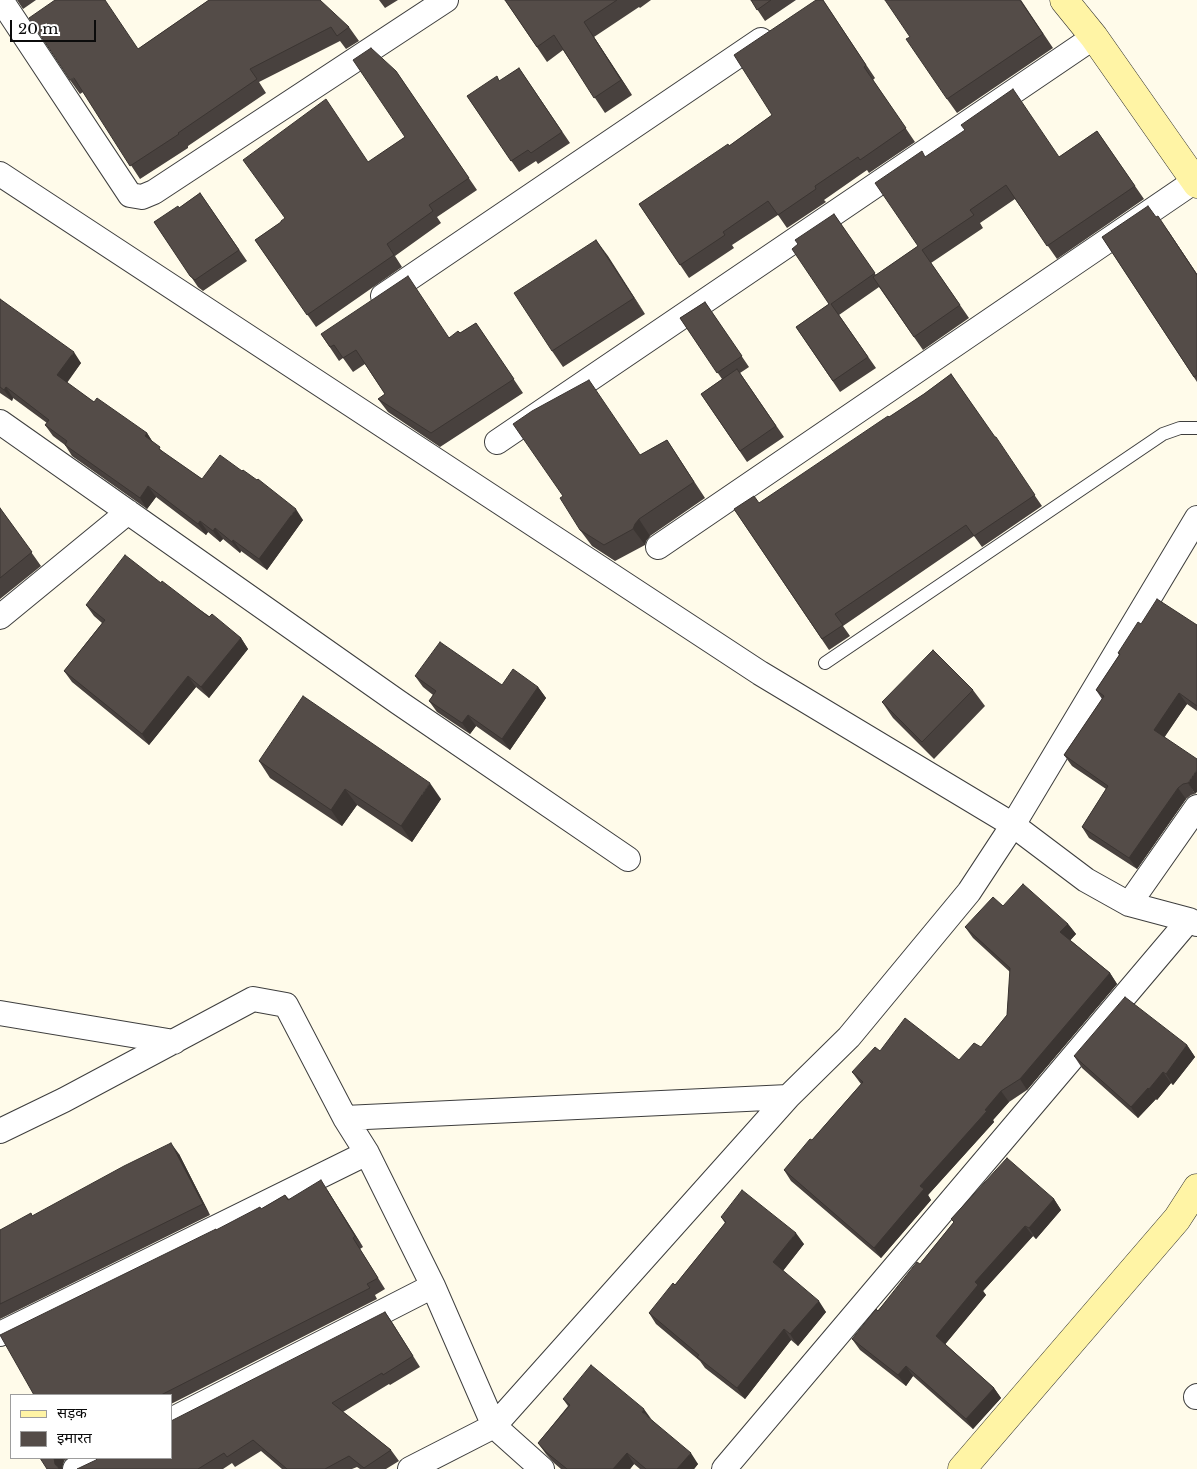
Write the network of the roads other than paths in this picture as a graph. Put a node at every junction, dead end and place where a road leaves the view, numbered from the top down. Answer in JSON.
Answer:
{"nodes":[{"id":1,"x":1,"y":0,"type":"edge"},
{"id":2,"x":446,"y":0,"type":"edge"},
{"id":3,"x":1064,"y":0,"type":"edge"},
{"id":4,"x":779,"y":28,"type":"edge"},
{"id":5,"x":1094,"y":37,"type":"junction"},
{"id":6,"x":0,"y":174,"type":"edge"},
{"id":7,"x":1196,"y":182,"type":"edge"},
{"id":8,"x":367,"y":307,"type":"edge"},
{"id":9,"x":0,"y":422,"type":"edge"},
{"id":10,"x":1197,"y":428,"type":"edge"},
{"id":11,"x":497,"y":442,"type":"dead end"},
{"id":12,"x":128,"y":512,"type":"junction"},
{"id":13,"x":1197,"y":518,"type":"edge"},
{"id":14,"x":658,"y":547,"type":"dead end"},
{"id":15,"x":0,"y":617,"type":"edge"},
{"id":16,"x":825,"y":663,"type":"dead end"},
{"id":17,"x":1197,"y":807,"type":"edge"},
{"id":18,"x":1013,"y":824,"type":"junction"},
{"id":19,"x":628,"y":859,"type":"dead end"},
{"id":20,"x":1129,"y":904,"type":"junction"},
{"id":21,"x":1193,"y":922,"type":"edge"},
{"id":22,"x":0,"y":1013,"type":"edge"},
{"id":23,"x":174,"y":1042,"type":"junction"},
{"id":24,"x":788,"y":1097,"type":"junction"},
{"id":25,"x":345,"y":1118,"type":"junction"},
{"id":26,"x":0,"y":1131,"type":"edge"},
{"id":27,"x":367,"y":1153,"type":"junction"},
{"id":28,"x":1197,"y":1188,"type":"edge"},
{"id":29,"x":433,"y":1286,"type":"junction"},
{"id":30,"x":0,"y":1334,"type":"edge"},
{"id":31,"x":172,"y":1419,"type":"edge"},
{"id":32,"x":494,"y":1426,"type":"junction"},
{"id":33,"x":95,"y":1459,"type":"edge"},
{"id":34,"x":75,"y":1469,"type":"edge"},
{"id":35,"x":410,"y":1469,"type":"edge"},
{"id":36,"x":542,"y":1469,"type":"edge"},
{"id":37,"x":724,"y":1469,"type":"edge"},
{"id":38,"x":962,"y":1469,"type":"edge"}],
"edges":[{"from":1,"to":2,"type":"street"},
{"from":3,"to":5,"type":"street"},
{"from":4,"to":8,"type":"street"},
{"from":5,"to":7,"type":"street"},
{"from":5,"to":11,"type":"street"},
{"from":6,"to":18,"type":"street"},
{"from":7,"to":14,"type":"street"},
{"from":9,"to":12,"type":"street"},
{"from":10,"to":16,"type":"lane"},
{"from":12,"to":15,"type":"street"},
{"from":12,"to":19,"type":"street"},
{"from":13,"to":18,"type":"street"},
{"from":17,"to":20,"type":"street"},
{"from":18,"to":20,"type":"street"},
{"from":18,"to":24,"type":"street"},
{"from":20,"to":21,"type":"street"},
{"from":21,"to":37,"type":"street"},
{"from":22,"to":23,"type":"street"},
{"from":23,"to":25,"type":"street"},
{"from":23,"to":26,"type":"street"},
{"from":24,"to":25,"type":"street"},
{"from":24,"to":32,"type":"street"},
{"from":25,"to":27,"type":"street"},
{"from":27,"to":29,"type":"street"},
{"from":27,"to":30,"type":"street"},
{"from":28,"to":38,"type":"street"},
{"from":29,"to":31,"type":"street"},
{"from":29,"to":32,"type":"street"},
{"from":32,"to":35,"type":"street"},
{"from":32,"to":36,"type":"street"},
{"from":33,"to":34,"type":"street"}]}
